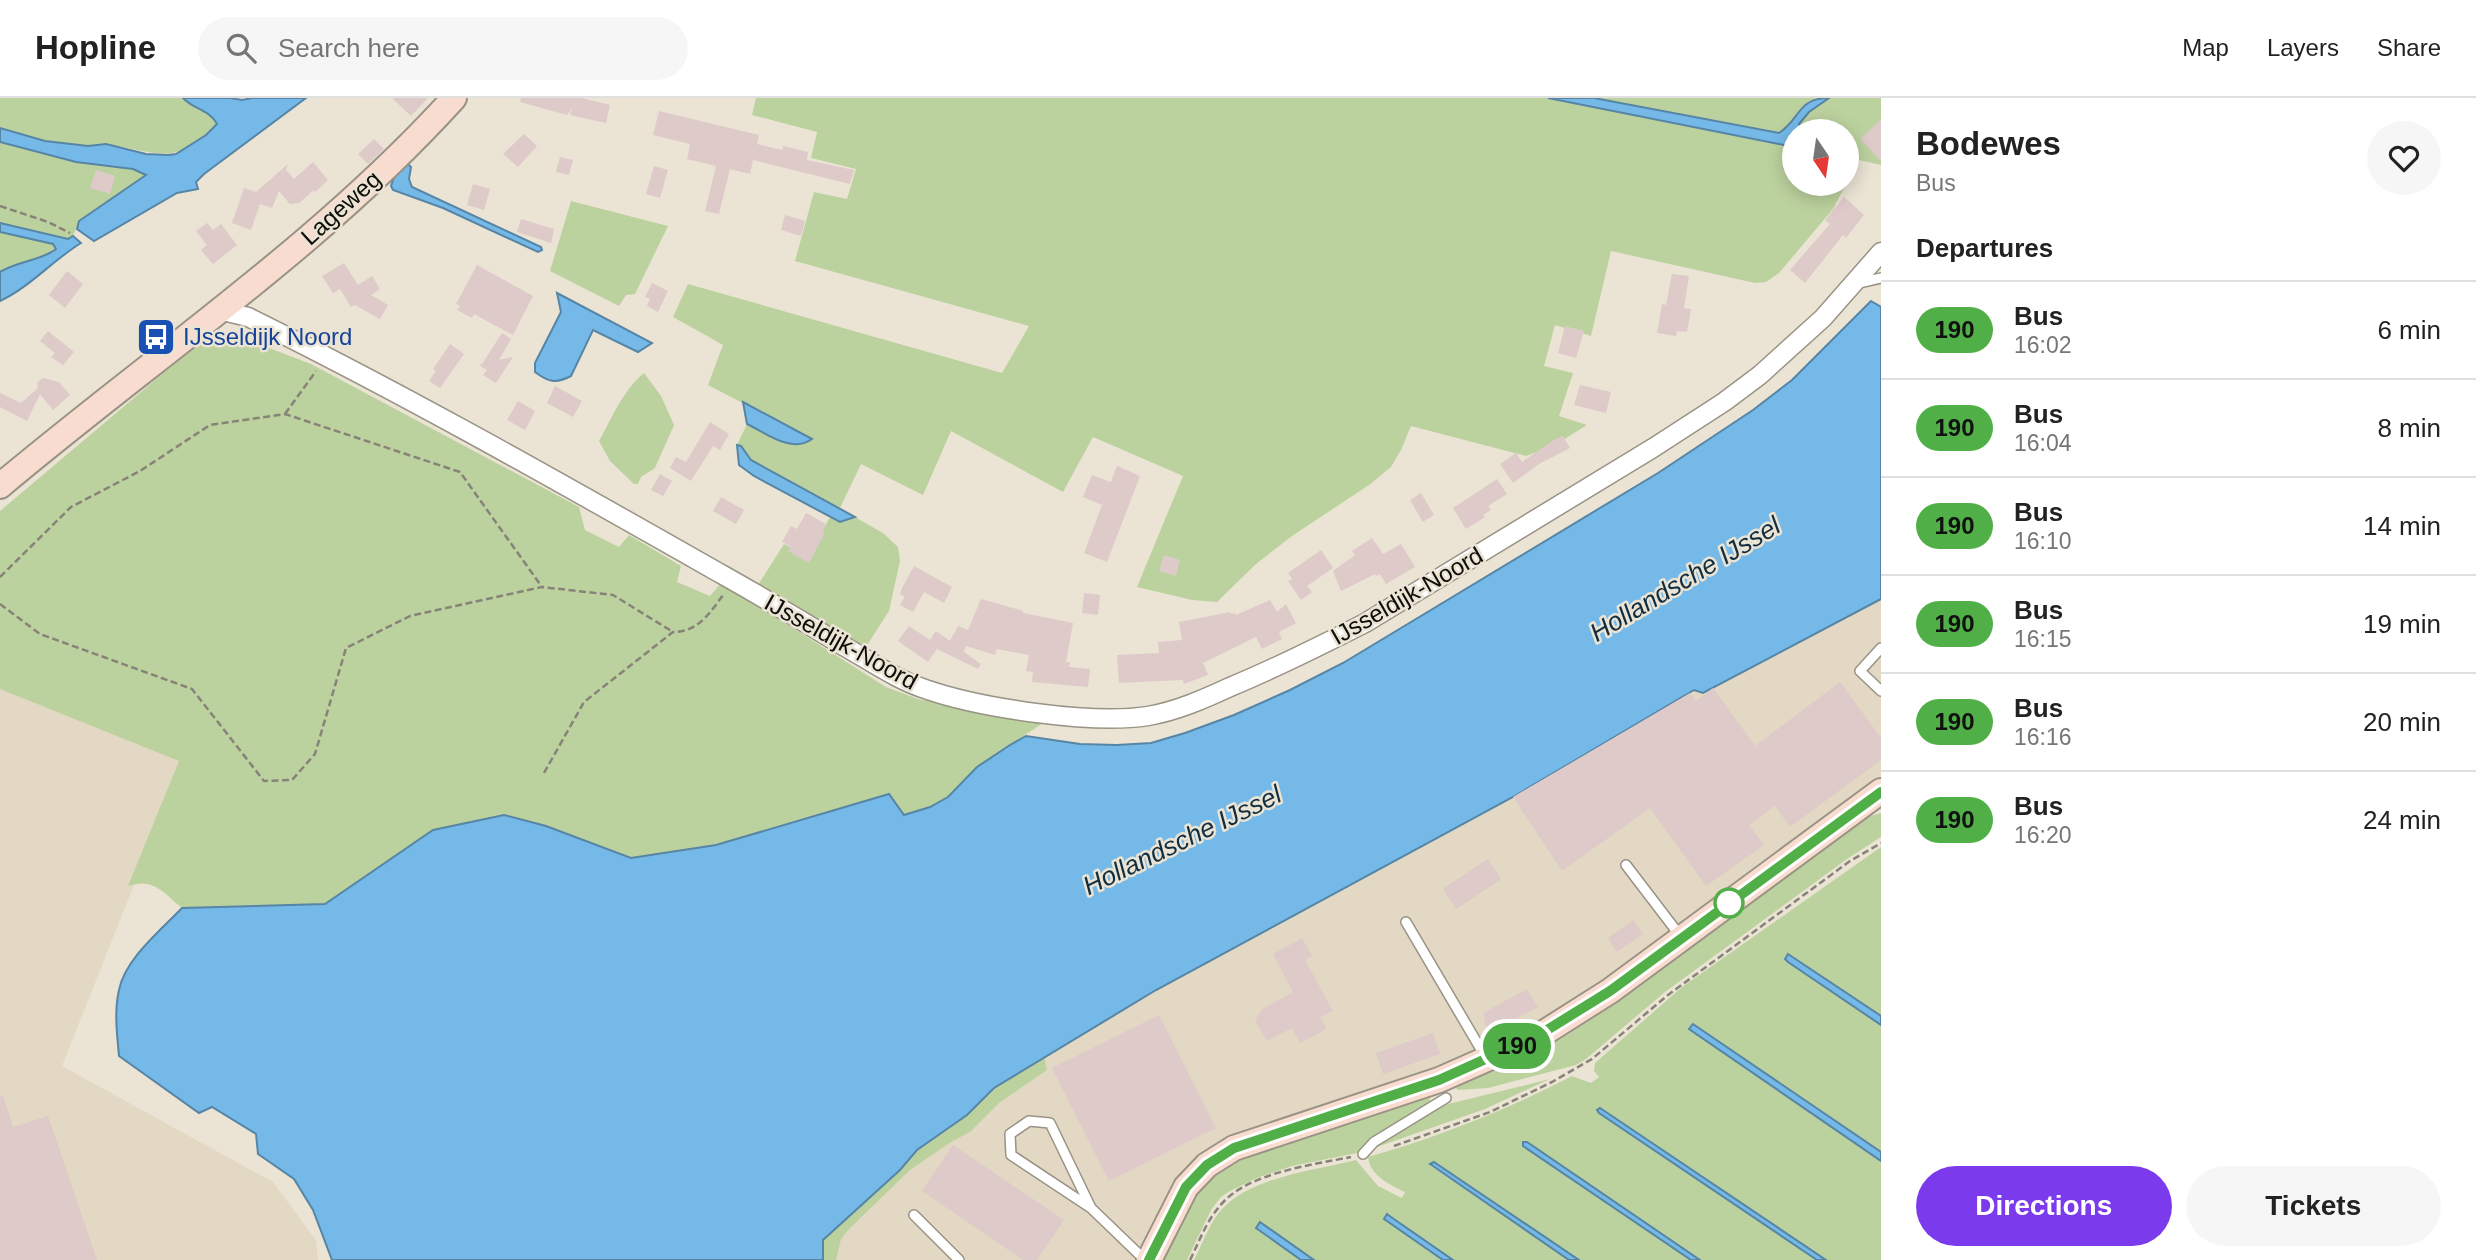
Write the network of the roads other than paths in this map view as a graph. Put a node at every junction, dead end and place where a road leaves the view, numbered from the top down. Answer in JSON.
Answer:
{"nodes":[{"id":1,"x":454,"y":98,"type":"edge"},
{"id":2,"x":1881,"y":252,"type":"edge"},
{"id":3,"x":1881,"y":278,"type":"edge"},
{"id":4,"x":1853,"y":285,"type":"junction"},
{"id":5,"x":219,"y":310,"type":"junction"},
{"id":6,"x":0,"y":486,"type":"edge"},
{"id":7,"x":1881,"y":648,"type":"edge"},
{"id":8,"x":1881,"y":691,"type":"edge"},
{"id":9,"x":1881,"y":792,"type":"edge"},
{"id":10,"x":1871,"y":808,"type":"edge"},
{"id":11,"x":1626,"y":865,"type":"dead end"},
{"id":12,"x":1406,"y":922,"type":"dead end"},
{"id":13,"x":1682,"y":938,"type":"junction"},
{"id":14,"x":1487,"y":1060,"type":"junction"},
{"id":15,"x":1446,"y":1098,"type":"dead end"},
{"id":16,"x":1363,"y":1154,"type":"dead end"},
{"id":17,"x":1091,"y":1208,"type":"junction"},
{"id":18,"x":914,"y":1214,"type":"dead end"},
{"id":19,"x":959,"y":1260,"type":"edge"},
{"id":20,"x":1147,"y":1260,"type":"edge"}],
"edges":[{"from":1,"to":5,"type":"street","name":"Lageweg"},
{"from":2,"to":4,"type":"street","name":"IJsseldijk-Noord"},
{"from":3,"to":4,"type":"lane"},
{"from":4,"to":5,"type":"street","name":"IJsseldijk-Noord"},
{"from":5,"to":6,"type":"street"},
{"from":7,"to":8,"type":"lane"},
{"from":9,"to":10,"type":"street"},
{"from":10,"to":13,"type":"street"},
{"from":11,"to":13,"type":"lane"},
{"from":12,"to":14,"type":"lane"},
{"from":13,"to":14,"type":"street"},
{"from":14,"to":20,"type":"street"},
{"from":15,"to":16,"type":"lane"},
{"from":17,"to":17,"type":"lane"},
{"from":17,"to":20,"type":"lane"},
{"from":18,"to":19,"type":"lane"}]}
